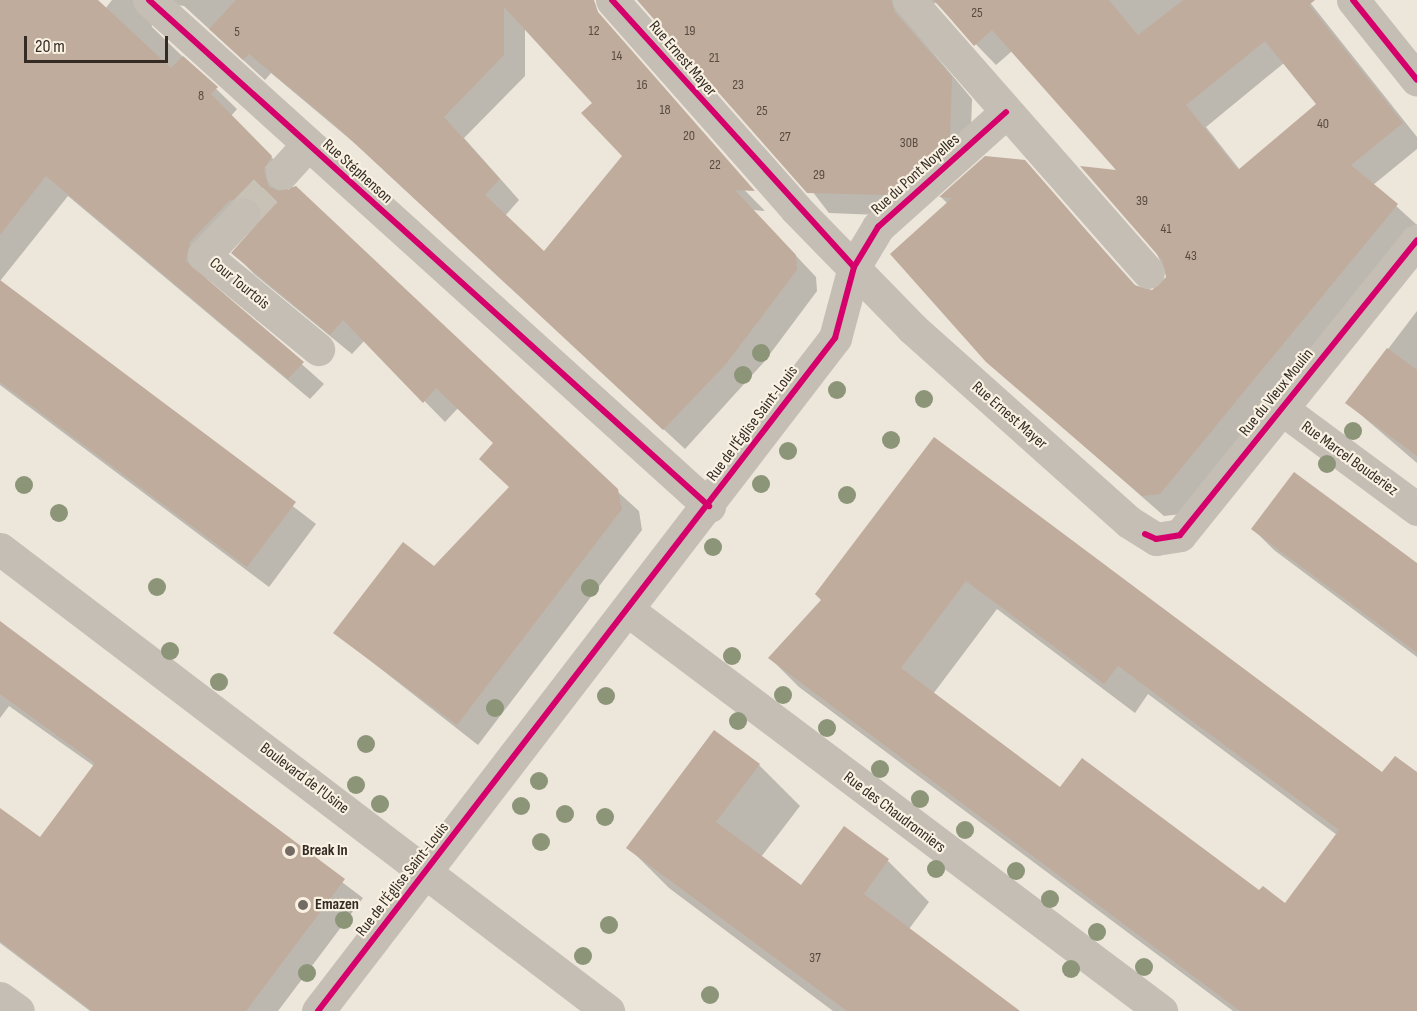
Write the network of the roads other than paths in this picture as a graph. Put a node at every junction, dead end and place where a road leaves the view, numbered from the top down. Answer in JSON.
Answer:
{"nodes":[{"id":1,"x":148,"y":0,"type":"edge"},
{"id":2,"x":612,"y":0,"type":"edge"},
{"id":3,"x":909,"y":0,"type":"edge"},
{"id":4,"x":1353,"y":0,"type":"edge"},
{"id":5,"x":1417,"y":80,"type":"edge"},
{"id":6,"x":1006,"y":112,"type":"junction"},
{"id":7,"x":307,"y":145,"type":"junction"},
{"id":8,"x":282,"y":173,"type":"tunnel mouth"},
{"id":9,"x":243,"y":214,"type":"tunnel mouth"},
{"id":10,"x":1417,"y":240,"type":"edge"},
{"id":11,"x":854,"y":267,"type":"junction"},
{"id":12,"x":1148,"y":272,"type":"dead end"},
{"id":13,"x":318,"y":349,"type":"dead end"},
{"id":14,"x":1282,"y":409,"type":"junction"},
{"id":15,"x":709,"y":506,"type":"junction"},
{"id":16,"x":1417,"y":508,"type":"edge"},
{"id":17,"x":1145,"y":534,"type":"joint"},
{"id":18,"x":0,"y":549,"type":"edge"},
{"id":19,"x":629,"y":611,"type":"junction"},
{"id":20,"x":425,"y":873,"type":"junction"},
{"id":21,"x":0,"y":998,"type":"edge"},
{"id":22,"x":18,"y":1011,"type":"edge"},
{"id":23,"x":318,"y":1011,"type":"edge"},
{"id":24,"x":608,"y":1011,"type":"edge"},
{"id":25,"x":1161,"y":1011,"type":"edge"}],
"edges":[{"from":1,"to":7,"type":"street","name":"Rue Stéphenson"},
{"from":2,"to":11,"type":"street","name":"Rue Ernest Mayer"},
{"from":3,"to":6,"type":"street"},
{"from":4,"to":5,"type":"street"},
{"from":6,"to":11,"type":"street","name":"Rue du Pont Noyelles"},
{"from":6,"to":12,"type":"street"},
{"from":7,"to":8,"type":"street"},
{"from":7,"to":15,"type":"street","name":"Rue Stéphenson"},
{"from":9,"to":13,"type":"street","name":"Cour Tourtois"},
{"from":10,"to":14,"type":"street","name":"Rue du Vieux Moulin"},
{"from":11,"to":15,"type":"street","name":"Rue de l'Église Saint-Louis"},
{"from":11,"to":17,"type":"street","name":"Rue Ernest Mayer"},
{"from":14,"to":16,"type":"street","name":"Rue Marcel Bouderiez"},
{"from":14,"to":17,"type":"street","name":"Rue du Vieux Moulin"},
{"from":15,"to":19,"type":"street","name":"Rue de l'Église Saint-Louis"},
{"from":18,"to":20,"type":"street","name":"Boulevard de l'Usine"},
{"from":19,"to":20,"type":"street","name":"Rue de l'Église Saint-Louis"},
{"from":19,"to":25,"type":"street","name":"Rue des Chaudronniers"},
{"from":20,"to":23,"type":"street","name":"Rue de l'Église Saint-Louis"},
{"from":20,"to":24,"type":"street","name":"Boulevard de l'Usine"},
{"from":21,"to":22,"type":"street"}]}
